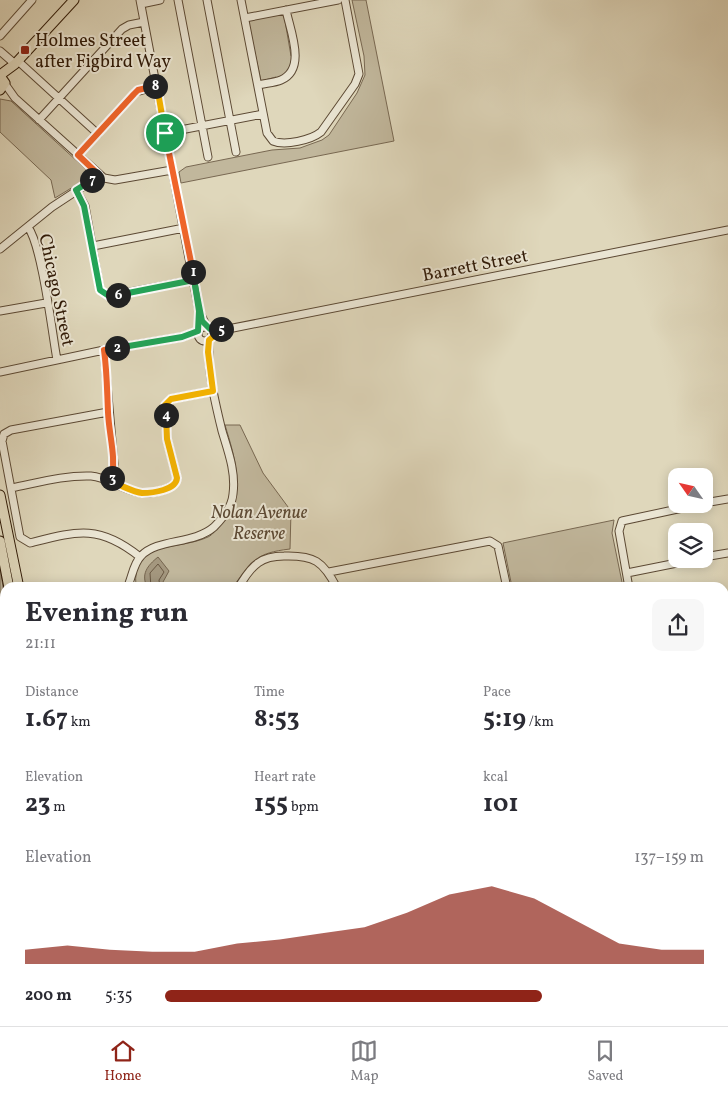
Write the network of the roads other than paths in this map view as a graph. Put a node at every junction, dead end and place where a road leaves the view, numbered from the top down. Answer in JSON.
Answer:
{"nodes":[{"id":1,"x":32,"y":0,"type":"edge"},
{"id":2,"x":160,"y":0,"type":"edge"},
{"id":3,"x":178,"y":0,"type":"edge"},
{"id":4,"x":207,"y":0,"type":"edge"},
{"id":5,"x":241,"y":0,"type":"edge"},
{"id":6,"x":338,"y":0,"type":"edge"},
{"id":7,"x":345,"y":0,"type":"edge"},
{"id":8,"x":72,"y":1,"type":"edge"},
{"id":9,"x":140,"y":2,"type":"edge"},
{"id":10,"x":286,"y":10,"type":"junction"},
{"id":11,"x":245,"y":18,"type":"junction"},
{"id":12,"x":144,"y":22,"type":"junction"},
{"id":13,"x":0,"y":36,"type":"edge"},
{"id":14,"x":0,"y":51,"type":"edge"},
{"id":15,"x":15,"y":64,"type":"junction"},
{"id":16,"x":2,"y":83,"type":"edge"},
{"id":17,"x":258,"y":85,"type":"junction"},
{"id":18,"x":157,"y":86,"type":"junction"},
{"id":19,"x":58,"y":98,"type":"junction"},
{"id":20,"x":263,"y":114,"type":"junction"},
{"id":21,"x":39,"y":120,"type":"junction"},
{"id":22,"x":230,"y":120,"type":"junction"},
{"id":23,"x":202,"y":126,"type":"junction"},
{"id":24,"x":165,"y":133,"type":"junction"},
{"id":25,"x":98,"y":134,"type":"junction"},
{"id":26,"x":236,"y":152,"type":"dead end"},
{"id":27,"x":78,"y":155,"type":"junction"},
{"id":28,"x":208,"y":157,"type":"dead end"},
{"id":29,"x":172,"y":170,"type":"junction"},
{"id":30,"x":98,"y":174,"type":"junction"},
{"id":31,"x":76,"y":190,"type":"junction"},
{"id":32,"x":28,"y":227,"type":"junction"},
{"id":33,"x":184,"y":228,"type":"junction"},
{"id":34,"x":728,"y":230,"type":"edge"},
{"id":35,"x":92,"y":246,"type":"junction"},
{"id":36,"x":0,"y":249,"type":"edge"},
{"id":37,"x":194,"y":280,"type":"junction"},
{"id":38,"x":46,"y":303,"type":"junction"},
{"id":39,"x":0,"y":311,"type":"edge"},
{"id":40,"x":204,"y":334,"type":"junction"},
{"id":41,"x":104,"y":350,"type":"junction"},
{"id":42,"x":57,"y":360,"type":"junction"},
{"id":43,"x":0,"y":372,"type":"edge"},
{"id":44,"x":213,"y":391,"type":"junction"},
{"id":45,"x":108,"y":412,"type":"junction"},
{"id":46,"x":111,"y":482,"type":"junction"},
{"id":47,"x":11,"y":488,"type":"junction"},
{"id":48,"x":0,"y":495,"type":"edge"},
{"id":49,"x":728,"y":499,"type":"edge"},
{"id":50,"x":713,"y":502,"type":"edge"},
{"id":51,"x":668,"y":511,"type":"edge"},
{"id":52,"x":7,"y":531,"type":"junction"},
{"id":53,"x":0,"y":545,"type":"edge"},
{"id":54,"x":728,"y":553,"type":"edge"},
{"id":55,"x":12,"y":555,"type":"junction"},
{"id":56,"x":713,"y":556,"type":"edge"},
{"id":57,"x":140,"y":557,"type":"junction"},
{"id":58,"x":2,"y":564,"type":"edge"},
{"id":59,"x":668,"y":565,"type":"edge"},
{"id":60,"x":329,"y":572,"type":"junction"},
{"id":61,"x":627,"y":573,"type":"junction"},
{"id":62,"x":132,"y":577,"type":"junction"},
{"id":63,"x":7,"y":582,"type":"edge"},
{"id":64,"x":18,"y":582,"type":"edge"},
{"id":65,"x":130,"y":582,"type":"edge"},
{"id":66,"x":133,"y":582,"type":"edge"},
{"id":67,"x":242,"y":582,"type":"edge"},
{"id":68,"x":334,"y":582,"type":"edge"},
{"id":69,"x":506,"y":582,"type":"edge"},
{"id":70,"x":629,"y":582,"type":"edge"}],
"edges":[{"from":1,"to":13,"type":"street"},
{"from":2,"to":9,"type":"street"},
{"from":3,"to":23,"type":"street"},
{"from":4,"to":22,"type":"street"},
{"from":5,"to":11,"type":"street"},
{"from":6,"to":10,"type":"street"},
{"from":7,"to":20,"type":"street"},
{"from":8,"to":15,"type":"main road"},
{"from":9,"to":12,"type":"street"},
{"from":10,"to":11,"type":"street"},
{"from":10,"to":17,"type":"street"},
{"from":11,"to":17,"type":"street"},
{"from":12,"to":18,"type":"street"},
{"from":12,"to":19,"type":"street"},
{"from":14,"to":15,"type":"street"},
{"from":15,"to":16,"type":"main road"},
{"from":15,"to":19,"type":"street"},
{"from":16,"to":21,"type":"street"},
{"from":17,"to":20,"type":"street"},
{"from":18,"to":24,"type":"street"},
{"from":18,"to":25,"type":"street"},
{"from":19,"to":21,"type":"street"},
{"from":19,"to":25,"type":"street"},
{"from":20,"to":22,"type":"street"},
{"from":21,"to":27,"type":"street"},
{"from":22,"to":23,"type":"street"},
{"from":22,"to":26,"type":"street"},
{"from":23,"to":24,"type":"street"},
{"from":23,"to":28,"type":"street"},
{"from":24,"to":29,"type":"street"},
{"from":25,"to":27,"type":"street"},
{"from":27,"to":30,"type":"street"},
{"from":29,"to":30,"type":"street"},
{"from":29,"to":33,"type":"street"},
{"from":30,"to":31,"type":"street"},
{"from":31,"to":32,"type":"street"},
{"from":31,"to":35,"type":"street"},
{"from":32,"to":36,"type":"street"},
{"from":32,"to":38,"type":"street","name":"Chicago Street"},
{"from":33,"to":35,"type":"street"},
{"from":33,"to":37,"type":"street"},
{"from":34,"to":40,"type":"street","name":"Barrett Street"},
{"from":35,"to":37,"type":"street"},
{"from":37,"to":40,"type":"street"},
{"from":38,"to":39,"type":"street"},
{"from":38,"to":42,"type":"street","name":"Chicago Street"},
{"from":40,"to":41,"type":"street","name":"Barrett Street"},
{"from":40,"to":44,"type":"street"},
{"from":41,"to":42,"type":"street","name":"Barrett Street"},
{"from":41,"to":45,"type":"street"},
{"from":42,"to":43,"type":"street","name":"Barrett Street"},
{"from":44,"to":46,"type":"street"},
{"from":44,"to":57,"type":"street"},
{"from":45,"to":46,"type":"street"},
{"from":45,"to":47,"type":"street"},
{"from":46,"to":47,"type":"street"},
{"from":47,"to":57,"type":"street"},
{"from":48,"to":52,"type":"main road"},
{"from":49,"to":50,"type":"street"},
{"from":51,"to":61,"type":"street"},
{"from":52,"to":53,"type":"street"},
{"from":52,"to":55,"type":"main road"},
{"from":53,"to":55,"type":"street"},
{"from":53,"to":58,"type":"main road"},
{"from":54,"to":56,"type":"street"},
{"from":55,"to":64,"type":"main road"},
{"from":57,"to":62,"type":"street"},
{"from":58,"to":63,"type":"main road"},
{"from":59,"to":61,"type":"street"},
{"from":60,"to":67,"type":"street"},
{"from":60,"to":68,"type":"street"},
{"from":60,"to":69,"type":"street"},
{"from":61,"to":70,"type":"street"},
{"from":62,"to":65,"type":"street"},
{"from":62,"to":66,"type":"street"}]}
